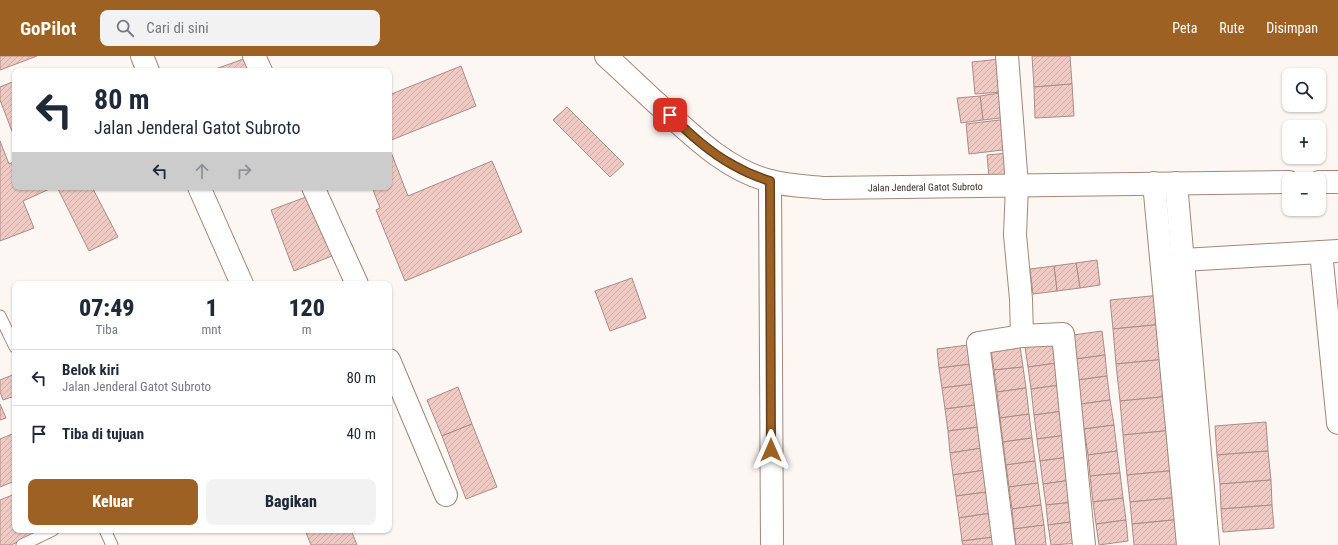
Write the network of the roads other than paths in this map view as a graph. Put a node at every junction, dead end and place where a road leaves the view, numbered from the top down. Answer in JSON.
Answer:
{"nodes":[{"id":1,"x":142,"y":56,"type":"edge"},
{"id":2,"x":254,"y":56,"type":"edge"},
{"id":3,"x":606,"y":56,"type":"edge"},
{"id":4,"x":1007,"y":56,"type":"edge"},
{"id":5,"x":147,"y":68,"type":"edge"},
{"id":6,"x":260,"y":68,"type":"edge"},
{"id":7,"x":770,"y":181,"type":"junction"},
{"id":8,"x":1282,"y":182,"type":"edge"},
{"id":9,"x":1326,"y":182,"type":"edge"},
{"id":10,"x":1338,"y":182,"type":"edge"},
{"id":11,"x":1154,"y":183,"type":"junction"},
{"id":12,"x":1176,"y":183,"type":"junction"},
{"id":13,"x":202,"y":190,"type":"edge"},
{"id":14,"x":314,"y":190,"type":"edge"},
{"id":15,"x":1016,"y":206,"type":"junction"},
{"id":16,"x":1182,"y":249,"type":"junction"},
{"id":17,"x":1329,"y":251,"type":"edge"},
{"id":18,"x":241,"y":281,"type":"edge"},
{"id":19,"x":356,"y":281,"type":"edge"},
{"id":20,"x":0,"y":316,"type":"edge"},
{"id":21,"x":1022,"y":336,"type":"junction"},
{"id":22,"x":12,"y":341,"type":"edge"},
{"id":23,"x":392,"y":367,"type":"edge"},
{"id":24,"x":1338,"y":424,"type":"edge"},
{"id":25,"x":446,"y":496,"type":"dead end"},
{"id":26,"x":47,"y":533,"type":"edge"},
{"id":27,"x":106,"y":533,"type":"edge"},
{"id":28,"x":22,"y":545,"type":"edge"},
{"id":29,"x":112,"y":545,"type":"edge"},
{"id":30,"x":772,"y":545,"type":"edge"},
{"id":31,"x":1004,"y":545,"type":"edge"},
{"id":32,"x":1084,"y":545,"type":"edge"},
{"id":33,"x":1188,"y":545,"type":"edge"},
{"id":34,"x":1208,"y":545,"type":"edge"}],
"edges":[{"from":1,"to":5,"type":"street"},
{"from":2,"to":6,"type":"street"},
{"from":3,"to":7,"type":"street","name":"Jalan Jenderal Gatot Subroto"},
{"from":4,"to":15,"type":"street"},
{"from":7,"to":15,"type":"street","name":"Jalan Jenderal Gatot Subroto"},
{"from":7,"to":30,"type":"street"},
{"from":8,"to":12,"type":"street","name":"Jalan Jenderal Gatot Subroto"},
{"from":9,"to":10,"type":"street"},
{"from":11,"to":12,"type":"street","name":"Jalan Jenderal Gatot Subroto"},
{"from":11,"to":15,"type":"street","name":"Jalan Jenderal Gatot Subroto"},
{"from":11,"to":33,"type":"street"},
{"from":12,"to":16,"type":"street"},
{"from":13,"to":18,"type":"street"},
{"from":14,"to":19,"type":"street"},
{"from":15,"to":21,"type":"street"},
{"from":16,"to":17,"type":"street"},
{"from":16,"to":34,"type":"street"},
{"from":17,"to":24,"type":"street"},
{"from":20,"to":22,"type":"lane"},
{"from":21,"to":31,"type":"street"},
{"from":21,"to":32,"type":"street"},
{"from":23,"to":25,"type":"street"},
{"from":26,"to":28,"type":"lane"},
{"from":27,"to":29,"type":"lane"}]}
